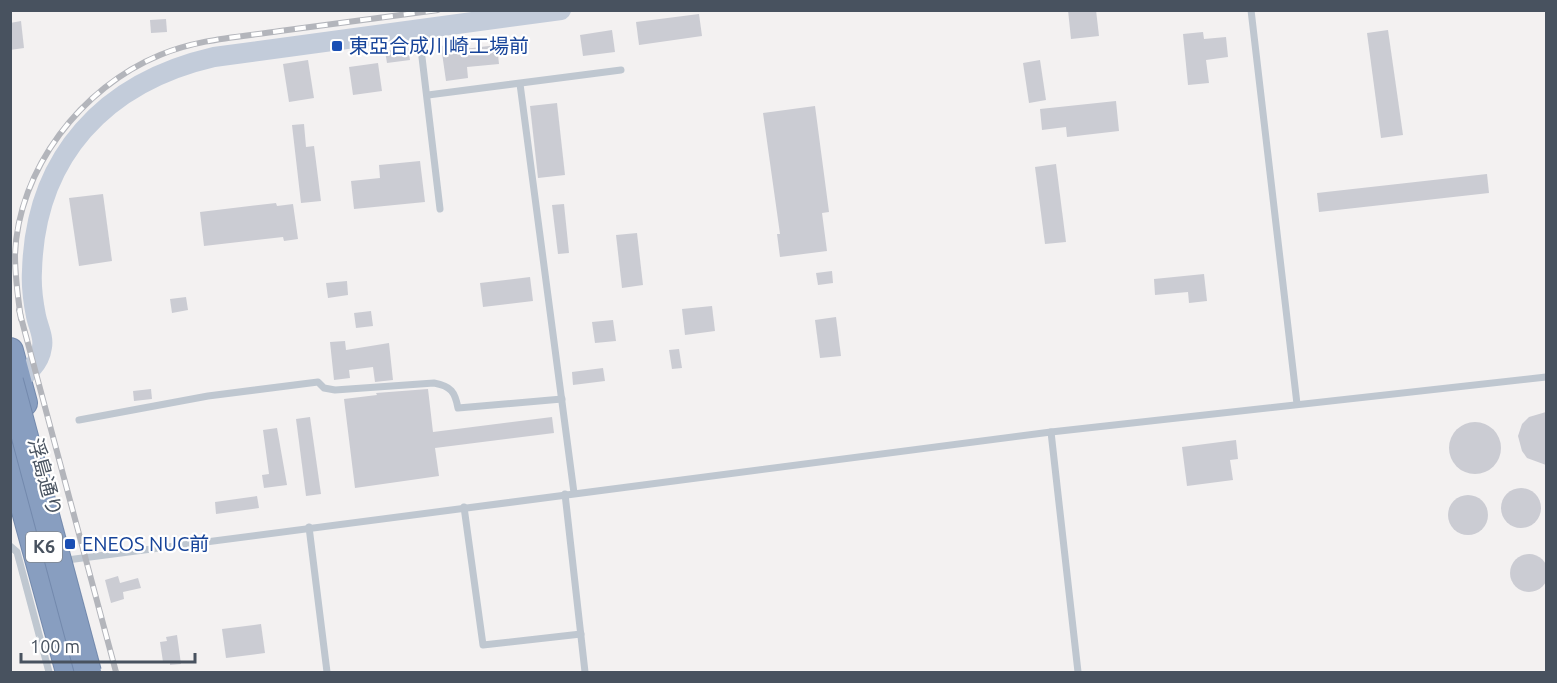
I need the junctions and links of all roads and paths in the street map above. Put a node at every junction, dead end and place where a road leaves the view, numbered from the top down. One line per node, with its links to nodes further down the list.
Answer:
1 (561, 10): 3 (street)
2 (1251, 10): 12 (lane)
3 (419, 29): 6 (lane); 10 (street)
4 (621, 70): 5 (lane)
5 (520, 84): 6 (lane); 11 (lane)
6 (428, 95): 7 (lane)
7 (440, 209)
8 (10, 351): 10 (highway, 浮島通り)
9 (1546, 377): 12 (lane)
10 (13, 381): 22 (highway, 浮島通り); 27 (highway, K6, bridge)
11 (562, 399): 13 (lane); 17 (lane)
12 (1297, 404): 15 (lane)
13 (79, 420)
14 (10, 422): 26 (highway, K6)
15 (1051, 432): 17 (lane); 31 (lane)
16 (12, 469): 25 (highway, 浮島通り)
17 (574, 493): 18 (lane)
18 (565, 494): 19 (lane); 23 (lane)
19 (464, 507): 20 (lane); 23 (lane)
20 (309, 527): 22 (lane); 29 (lane)
21 (10, 546): 24 (lane)
22 (67, 560): 28 (highway, 浮島通り)
23 (581, 634): 30 (lane)
24 (49, 672)
25 (69, 672)
26 (78, 672)
27 (88, 672)
28 (98, 672)
29 (327, 672)
30 (585, 672)
31 (1078, 672)

